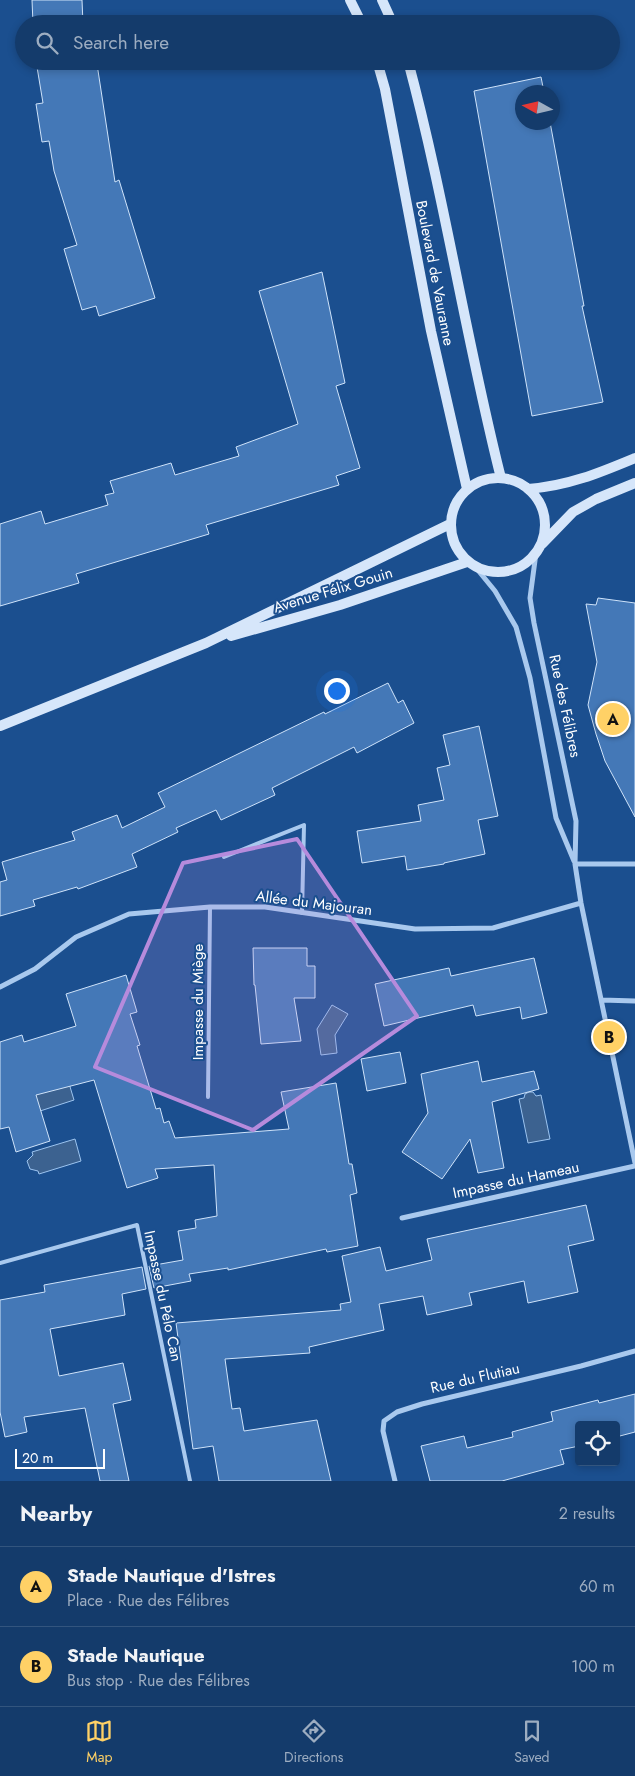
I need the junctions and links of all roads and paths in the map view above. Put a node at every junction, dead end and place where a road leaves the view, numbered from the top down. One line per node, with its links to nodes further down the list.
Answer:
1 (350, 0): 3 (main road)
2 (382, 0): 4 (main road)
3 (358, 15)
4 (389, 15)
5 (381, 70): 10 (main road, Boulevard de Vauranne)
6 (410, 70): 8 (main road, Boulevard de Vauranne)
7 (635, 458): 11 (main road)
8 (501, 478): 10 (main road); 11 (main road)
9 (635, 483): 13 (main road)
10 (467, 489): 12 (main road)
11 (528, 489): 13 (main road)
12 (450, 524): 14 (main road); 16 (main road, Avenue Félix Gouin)
13 (539, 549): 15 (main road); 19 (street, Rue des Félibres)
14 (467, 562): 15 (main road); 16 (main road, Avenue Félix Gouin)
15 (477, 569): 19 (street, Rue des Félibres)
16 (206, 643): 17 (main road, Avenue Félix Gouin)
17 (0, 726)
18 (224, 858): 23 (lane)
19 (575, 864): 20 (street); 21 (street, Rue des Félibres)
20 (635, 864)
21 (581, 903): 23 (street, Allée du Majouran); 25 (street, Rue des Félibres)
22 (210, 907): 23 (street, Allée du Majouran); 24 (street, Allée du Majouran); 27 (lane, Impasse du Miège)
23 (302, 914)
24 (0, 987)
25 (602, 1000): 26 (street); 28 (street, Rue des Félibres)
26 (635, 1001)
27 (208, 1097)
28 (635, 1165): 29 (street, Impasse du Hameau)
29 (402, 1218)
30 (0, 1263): 32 (lane, Impasse du Pélo Can)
31 (635, 1351): 33 (street, Rue du Flutiau)
32 (190, 1481)
33 (395, 1481)

